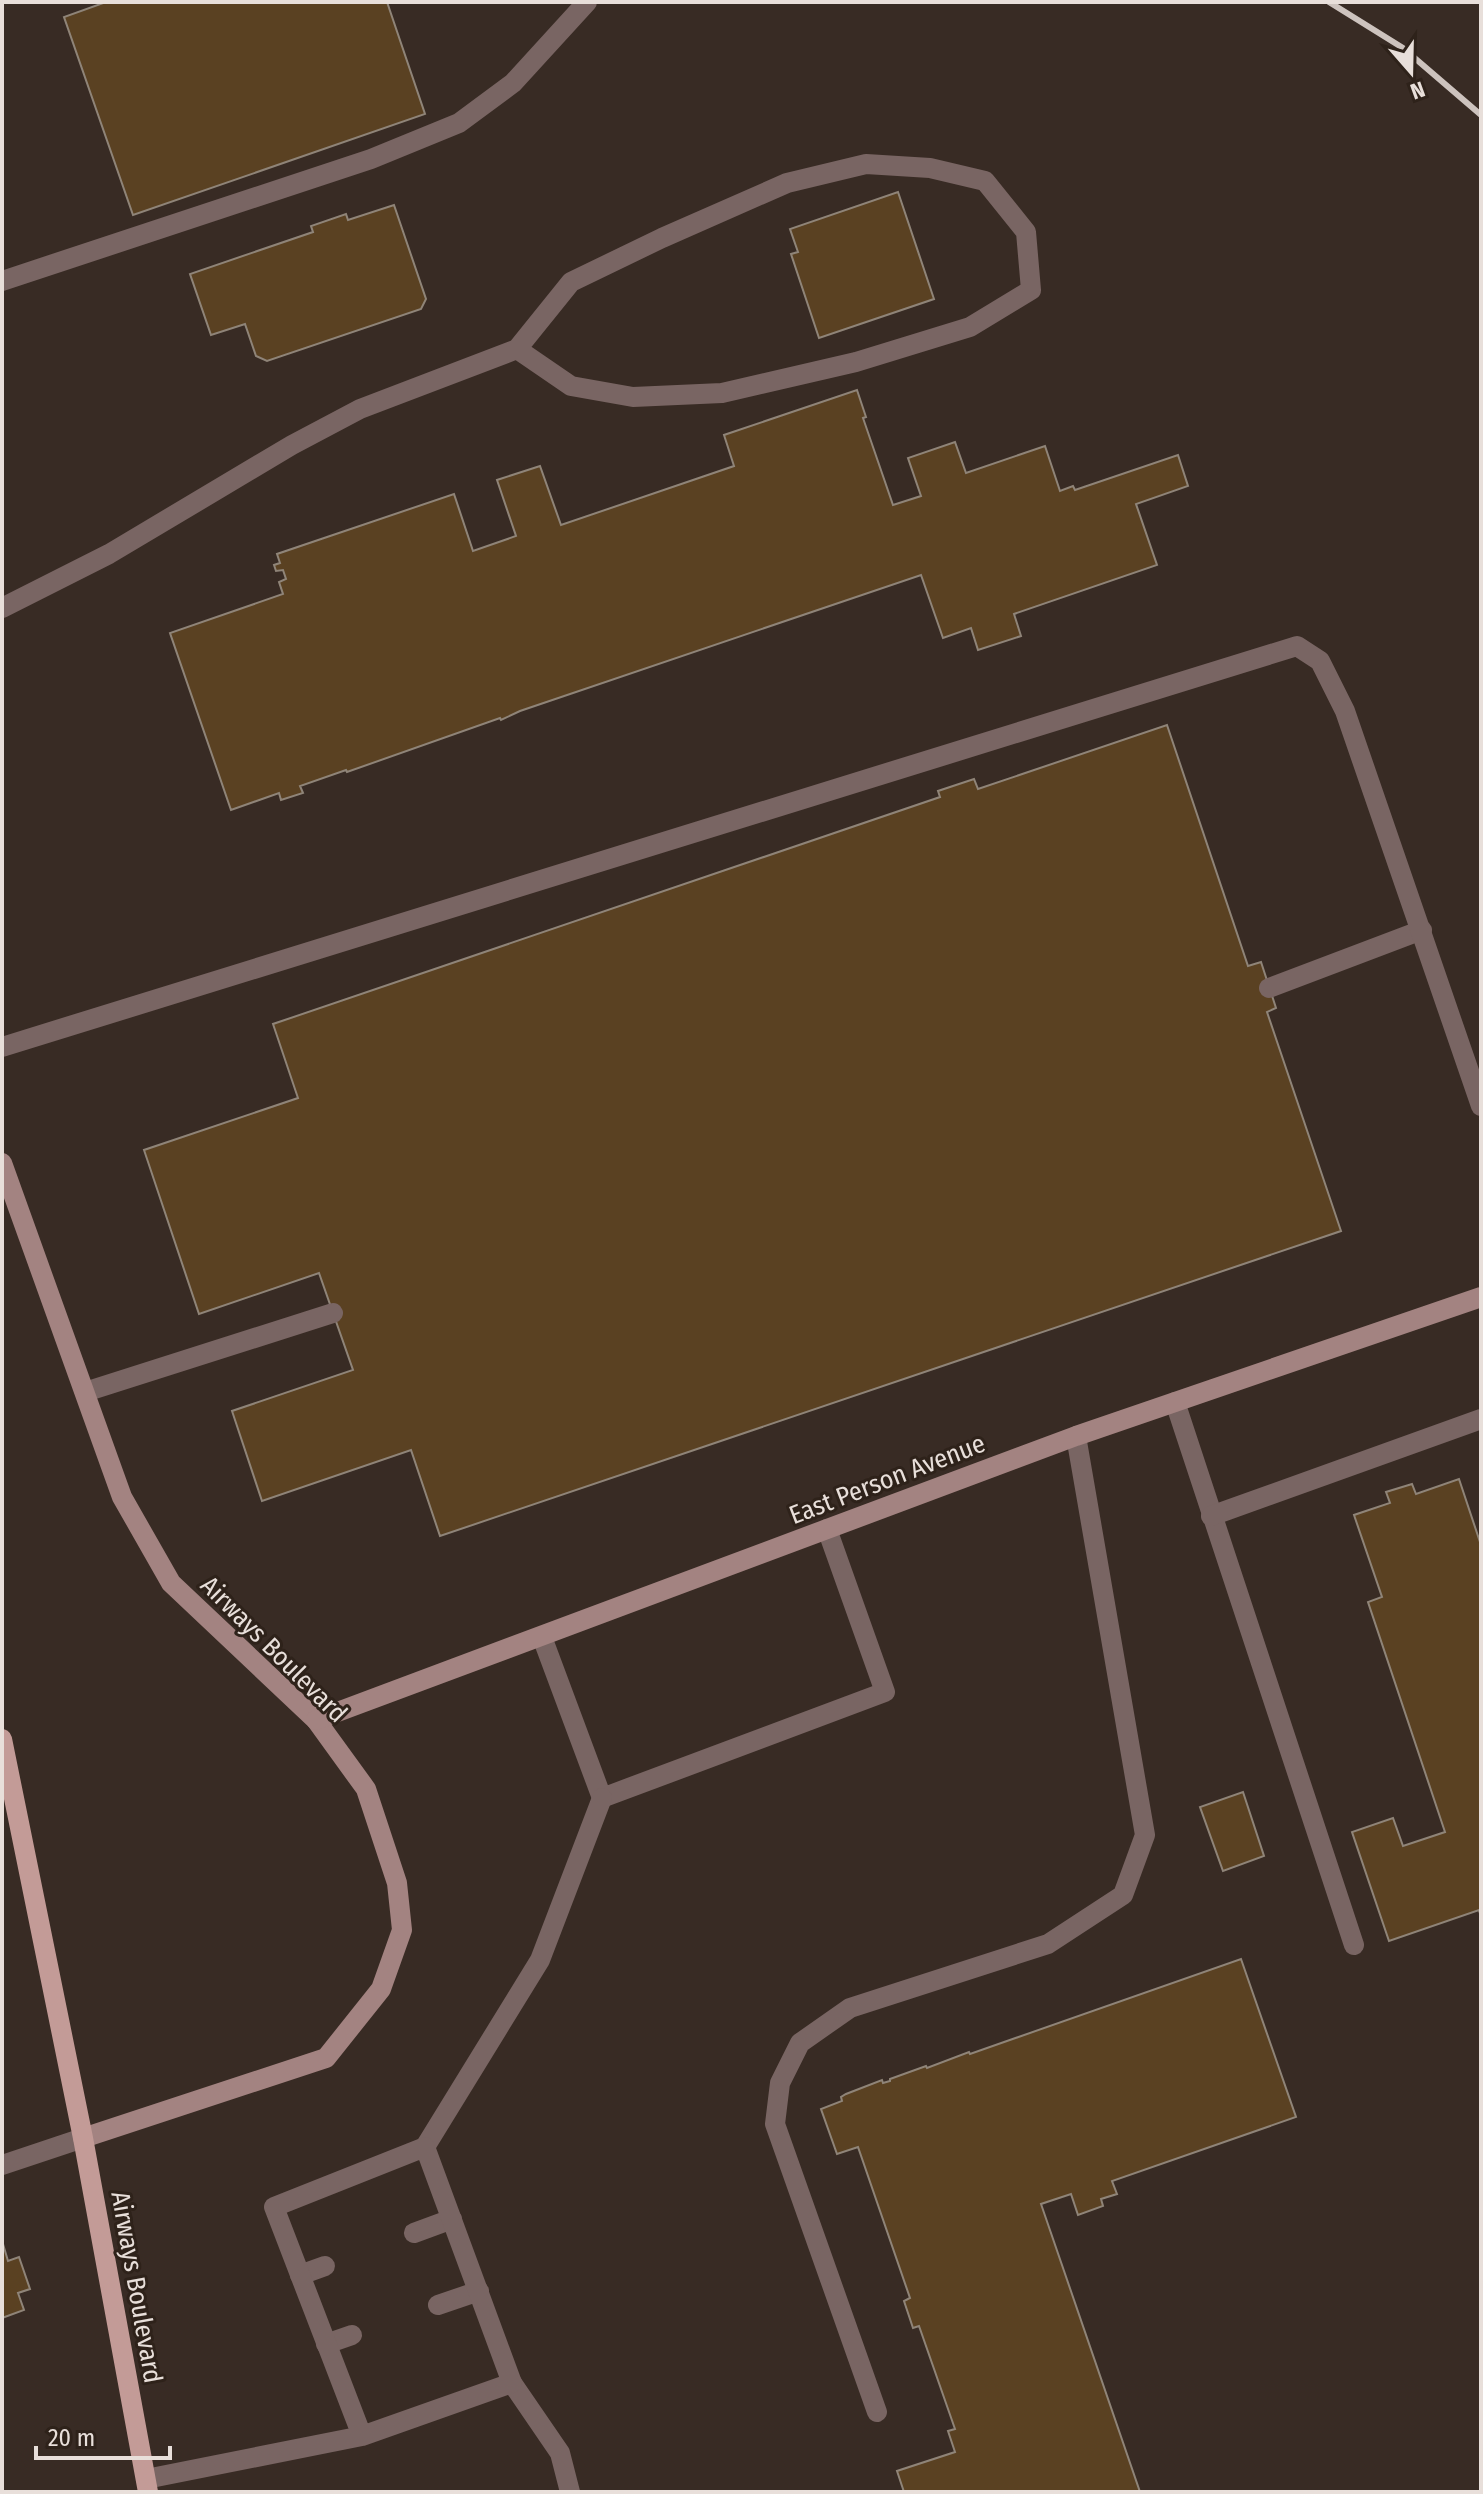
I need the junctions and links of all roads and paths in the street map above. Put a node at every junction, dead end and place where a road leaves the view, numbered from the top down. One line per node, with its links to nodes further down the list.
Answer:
1 (587, 2): 2 (street)
2 (2, 281)
3 (517, 349): 3 (street); 4 (street)
4 (2, 608)
5 (1422, 930): 6 (street); 7 (street); 8 (street)
6 (1269, 988)
7 (2, 1047)
8 (1481, 1106)
9 (2, 1163): 12 (main road, Airways Boulevard)
10 (1481, 1297): 13 (main road, East Person Avenue)
11 (333, 1313): 12 (street)
12 (85, 1392): 19 (main road, Airways Boulevard)
13 (1175, 1402): 15 (main road, East Person Avenue); 16 (street)
14 (1481, 1419): 16 (street)
15 (1076, 1436): 17 (main road, East Person Avenue); 35 (street)
16 (1211, 1516): 22 (street)
17 (827, 1529): 18 (main road, East Person Avenue); 21 (street)
18 (542, 1637): 19 (main road, East Person Avenue); 21 (street)
19 (316, 1720): 23 (main road, Airways Boulevard)
20 (2, 1739): 23 (main road, Airways Boulevard)
21 (602, 1798): 24 (street)
22 (1354, 1945)
23 (83, 2138): 25 (street); 37 (main road, Airways Boulevard)
24 (425, 2147): 26 (street); 29 (street)
25 (2, 2165)
26 (452, 2219): 27 (street); 30 (street)
27 (414, 2233)
28 (325, 2266): 29 (street)
29 (300, 2275): 33 (street)
30 (479, 2291): 31 (street); 34 (street)
31 (438, 2305)
32 (352, 2335): 33 (street)
33 (326, 2344): 36 (street)
34 (512, 2383): 36 (street); 38 (street)
35 (877, 2412)
36 (362, 2436): 37 (street)
37 (147, 2486)
38 (570, 2492)

